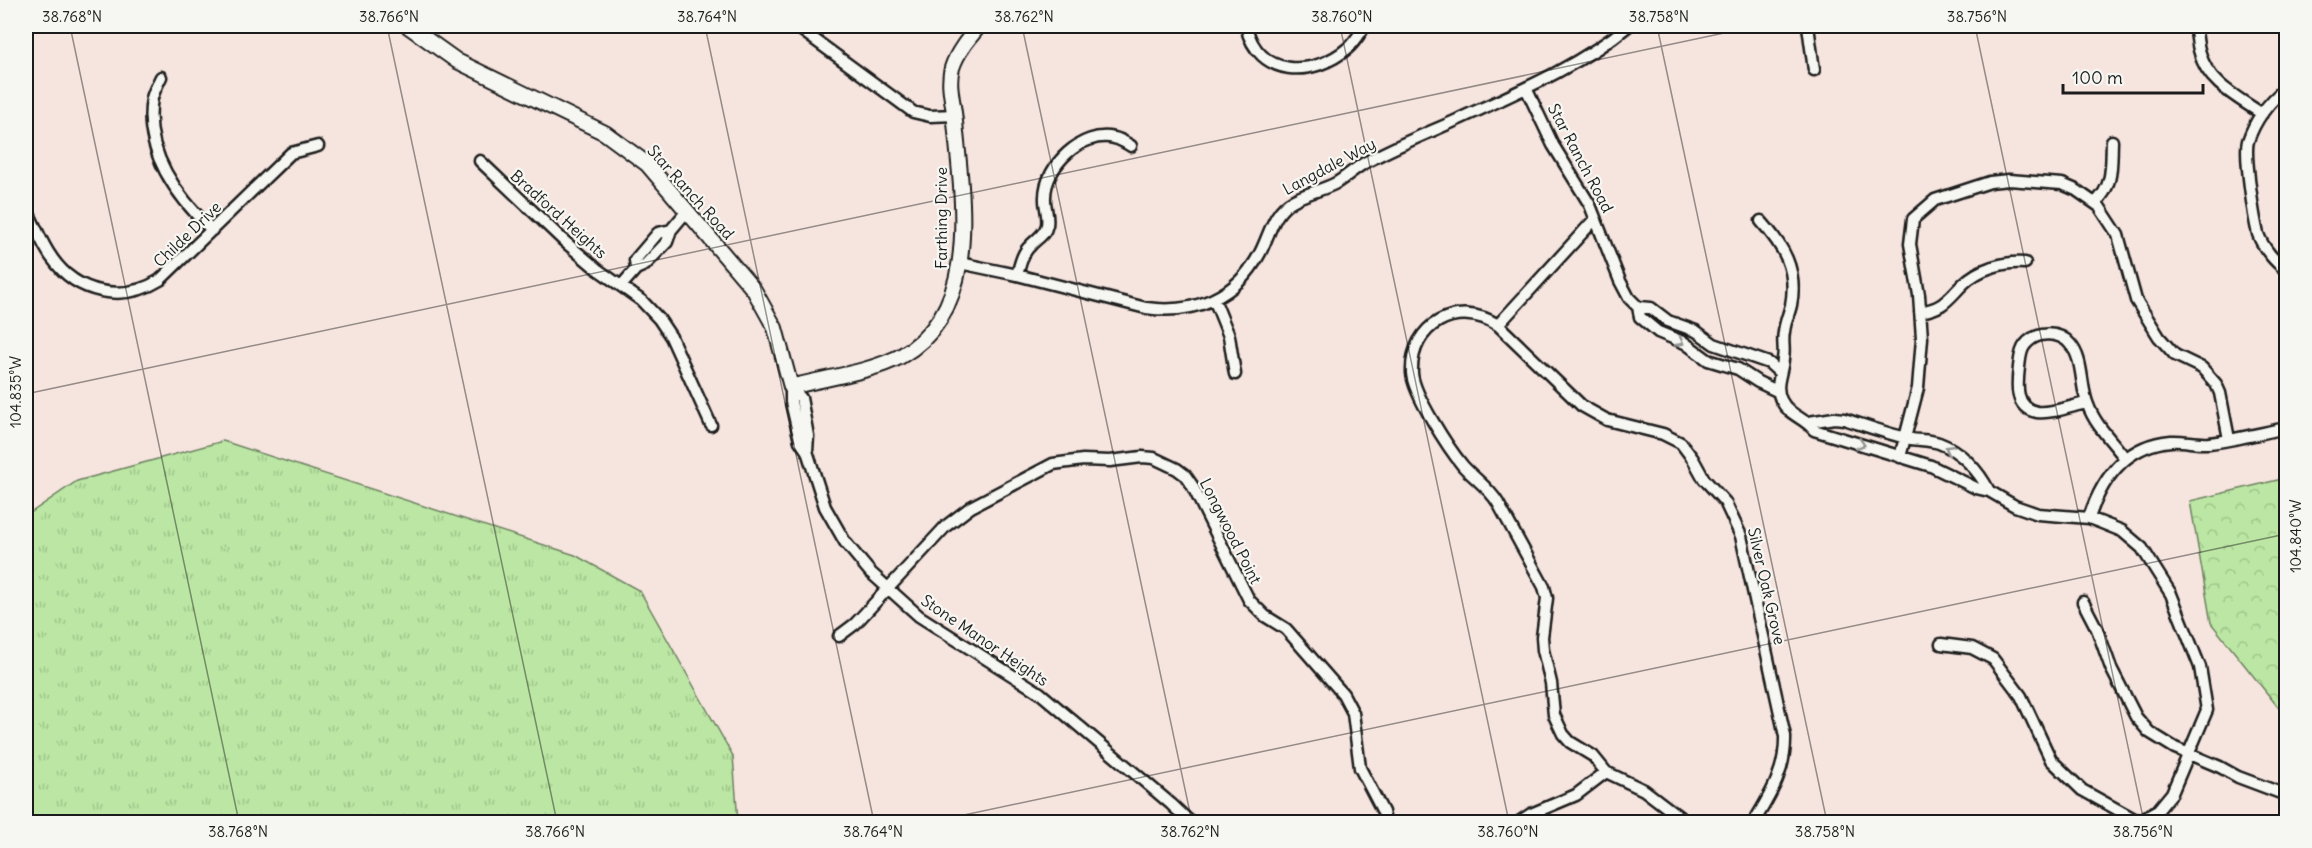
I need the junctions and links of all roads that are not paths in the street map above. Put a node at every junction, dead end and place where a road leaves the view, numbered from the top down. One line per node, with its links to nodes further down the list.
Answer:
1 (796, 26): 14 (street)
2 (979, 26): 14 (street, Farthing Drive)
3 (1246, 26): 4 (street)
4 (1365, 26)
5 (1628, 26): 11 (street, Langdale Way)
6 (1808, 26): 9 (street)
7 (2195, 26): 13 (street)
8 (417, 28): 21 (street, Star Ranch Road)
9 (1815, 70)
10 (161, 76): 25 (street)
11 (1526, 88): 22 (street, Star Ranch Road); 31 (street, Langdale Way)
12 (2286, 88): 13 (street)
13 (2262, 114): 28 (street)
14 (955, 115): 26 (street, Farthing Drive)
15 (2112, 141): 19 (street)
16 (318, 146): 25 (street, Childe Drive)
17 (1131, 146): 29 (street)
18 (480, 161): 30 (street, Bradford Heights)
19 (2095, 203): 33 (street); 46 (street)
20 (26, 208): 23 (street, Childe Drive)
21 (687, 211): 30 (street); 39 (street, Star Ranch Road)
22 (1595, 219): 32 (street, Star Ranch Road); 34 (street)
23 (29, 221): 25 (street, Childe Drive)
24 (1761, 221): 37 (street)
25 (212, 230)
26 (960, 263): 29 (street, Langdale Way); 39 (street, Farthing Drive)
27 (2025, 263): 33 (street)
28 (2286, 270)
29 (1017, 275): 31 (street, Langdale Way)
30 (621, 286): 43 (street, Bradford Heights)
31 (1214, 299): 38 (street)
32 (1638, 307): 35 (street); 36 (street, Star Ranch Road, one-way to 36)
33 (1920, 312): 45 (street)
34 (1498, 325): 56 (street, Silver Oak Grove); 62 (street, Silver Oak Grove)
35 (1744, 353): 36 (street); 37 (street)
36 (1738, 369): 40 (street, Star Ranch Road)
37 (1779, 372): 40 (street)
38 (1235, 374)
39 (791, 387): 51 (street, Stone Manor Heights)
40 (1777, 391): 42 (street, Star Ranch Road)
41 (2086, 403): 41 (street); 48 (street)
42 (1809, 422): 45 (street, Star Ranch Road); 47 (street, Star Ranch Road, one-way to 47)
43 (711, 425)
44 (2286, 428): 46 (street)
45 (1905, 439): 47 (street); 49 (street, Star Ranch Road, one-way to 45)
46 (2229, 439): 48 (street)
47 (1900, 457): 49 (street, Star Ranch Road)
48 (2125, 458): 50 (street)
49 (1989, 491): 50 (street, Star Ranch Road)
50 (2090, 518): 55 (street, Star Ranch Road)
51 (887, 590): 53 (street, Longwood Point); 58 (street, Stone Manor Heights); 59 (street, Longwood Point)
52 (2083, 602): 55 (street)
53 (839, 636)
54 (1941, 644): 63 (street)
55 (2189, 754): 57 (street); 63 (street, Star Ranch Road)
56 (1606, 772): 60 (street); 61 (street, Silver Oak Grove)
57 (2286, 795)
58 (1190, 822)
59 (1385, 822)
60 (1519, 822)
61 (1686, 822)
62 (1754, 822)
63 (2138, 822)

